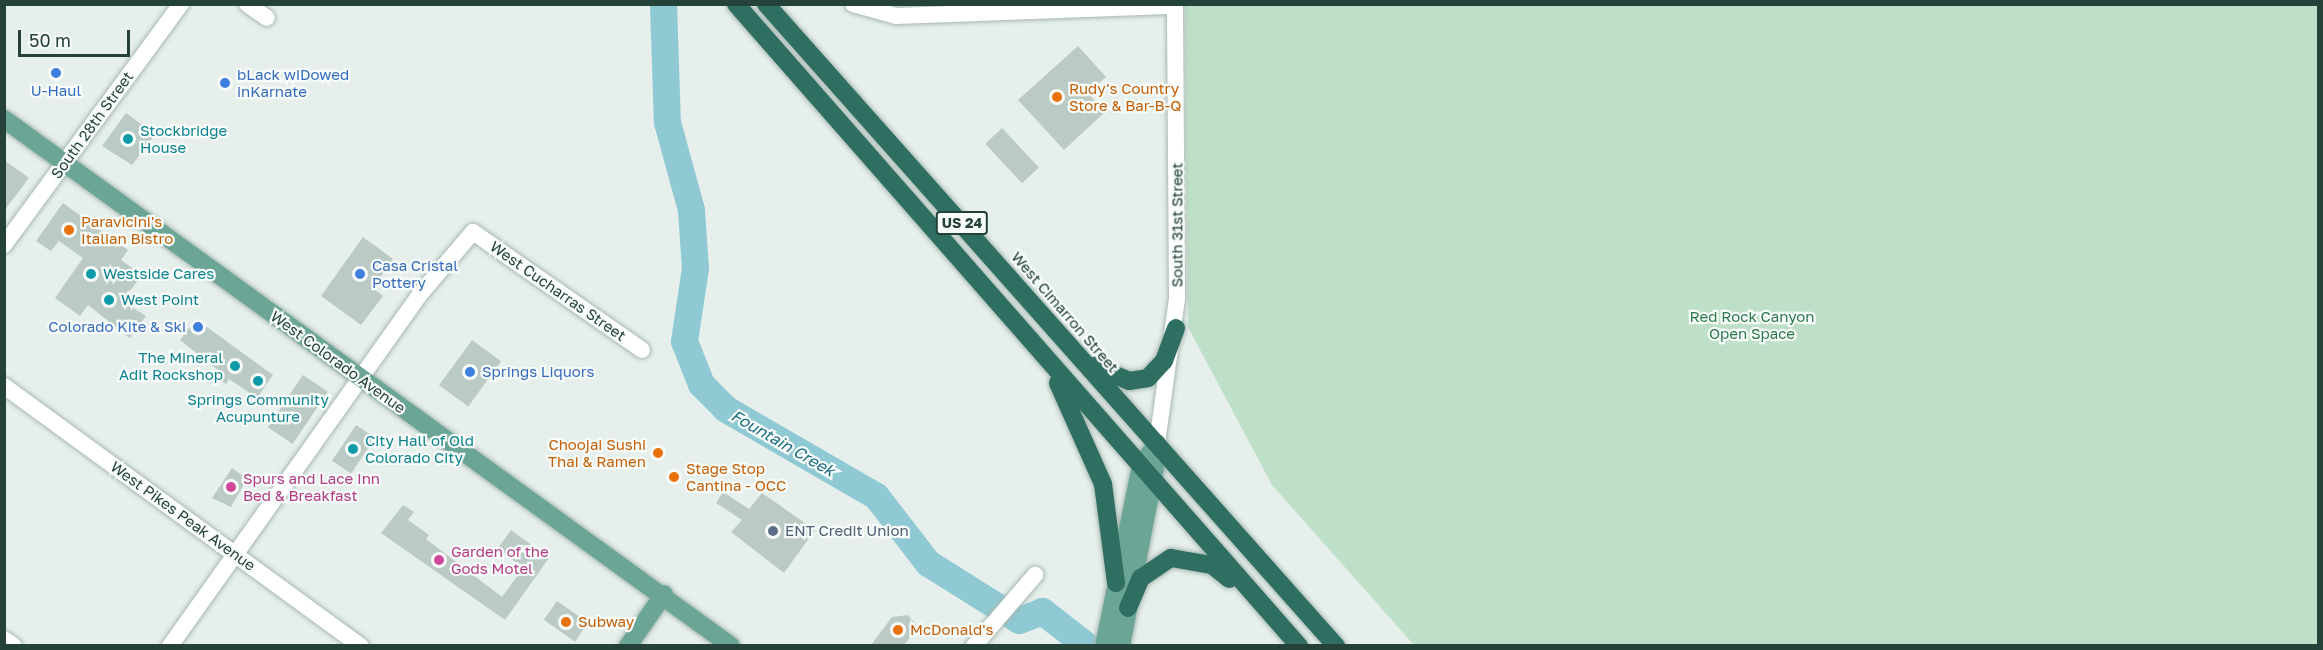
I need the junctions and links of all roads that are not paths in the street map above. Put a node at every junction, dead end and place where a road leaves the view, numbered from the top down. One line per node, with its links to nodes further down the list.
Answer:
1 (181, 4): 9 (street, South 28th Street)
2 (248, 4): 7 (street)
3 (736, 4): 12 (highway, US 24)
4 (766, 4): 14 (highway, West Cimarron Street / US 24)
5 (853, 4): 6 (street)
6 (1175, 5): 11 (street, South 31st Street)
7 (267, 18)
8 (4, 119): 9 (main road, West Colorado Avenue)
9 (64, 162): 10 (street, South 28th Street); 15 (main road, West Colorado Avenue)
10 (4, 245)
11 (1176, 328): 14 (highway); 17 (street, South 31st Street)
12 (1037, 348): 18 (highway, US 24); 22 (highway)
13 (642, 350): 15 (street, West Cucharras Street)
14 (1078, 354): 17 (highway, West Cimarron Street / US 24)
15 (361, 379): 20 (street); 23 (main road, West Colorado Avenue)
16 (4, 387): 20 (street, West Pikes Peak Avenue)
17 (1156, 443): 18 (main road, South 31st Street); 19 (main road, South 31st Street); 34 (highway, West Cimarron Street / US 24)
18 (1142, 466): 19 (highway, US 24); 22 (main road, South 31st Street)
19 (1154, 480): 24 (main road, South 31st Street); 33 (highway, US 24)
20 (235, 555): 28 (street); 29 (street, West Pikes Peak Avenue)
21 (1035, 575): 32 (street)
22 (1116, 583): 26 (main road, South 31st Street)
23 (664, 594): 30 (main road); 31 (main road, West Colorado Avenue)
24 (1128, 608): 26 (main road, South 31st Street); 33 (highway)
25 (4, 639): 27 (street)
26 (1114, 639)
27 (14, 645)
28 (170, 645)
29 (361, 645)
30 (628, 645)
31 (731, 645)
32 (974, 645)
33 (1298, 645)
34 (1336, 645)

